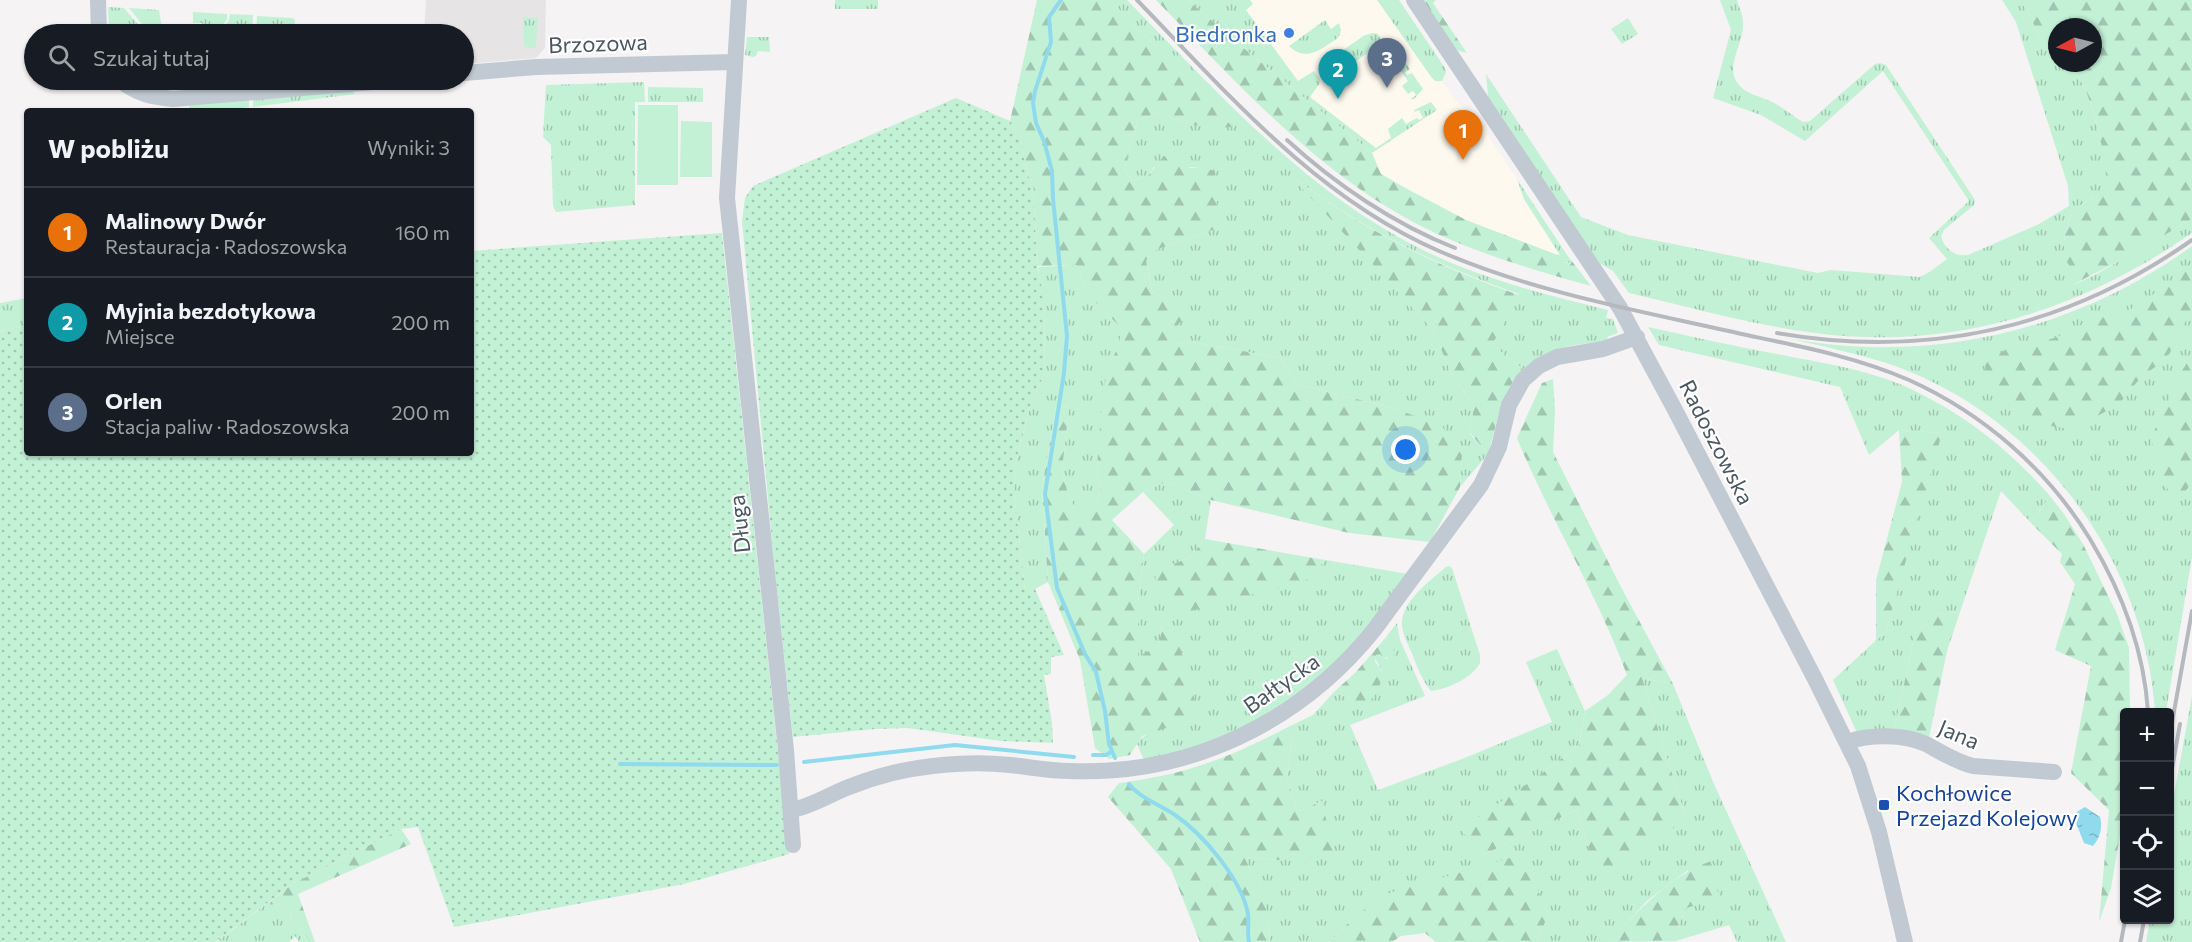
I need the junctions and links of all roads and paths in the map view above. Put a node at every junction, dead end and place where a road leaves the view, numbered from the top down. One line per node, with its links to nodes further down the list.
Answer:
1 (98, 0): 4 (street)
2 (739, 0): 5 (street)
3 (1414, 0): 9 (street, Radoszowska)
4 (99, 24)
5 (734, 62): 6 (street, Brzozowa); 12 (street, Długa)
6 (474, 72)
7 (133, 90): 8 (street)
8 (279, 90)
9 (1637, 337): 10 (street, Radoszowska); 12 (street, Bałtycka)
10 (1847, 742): 11 (street, Jana); 14 (street, Radoszowska)
11 (2054, 772)
12 (791, 810): 13 (street, Długa)
13 (793, 845)
14 (1905, 942)

